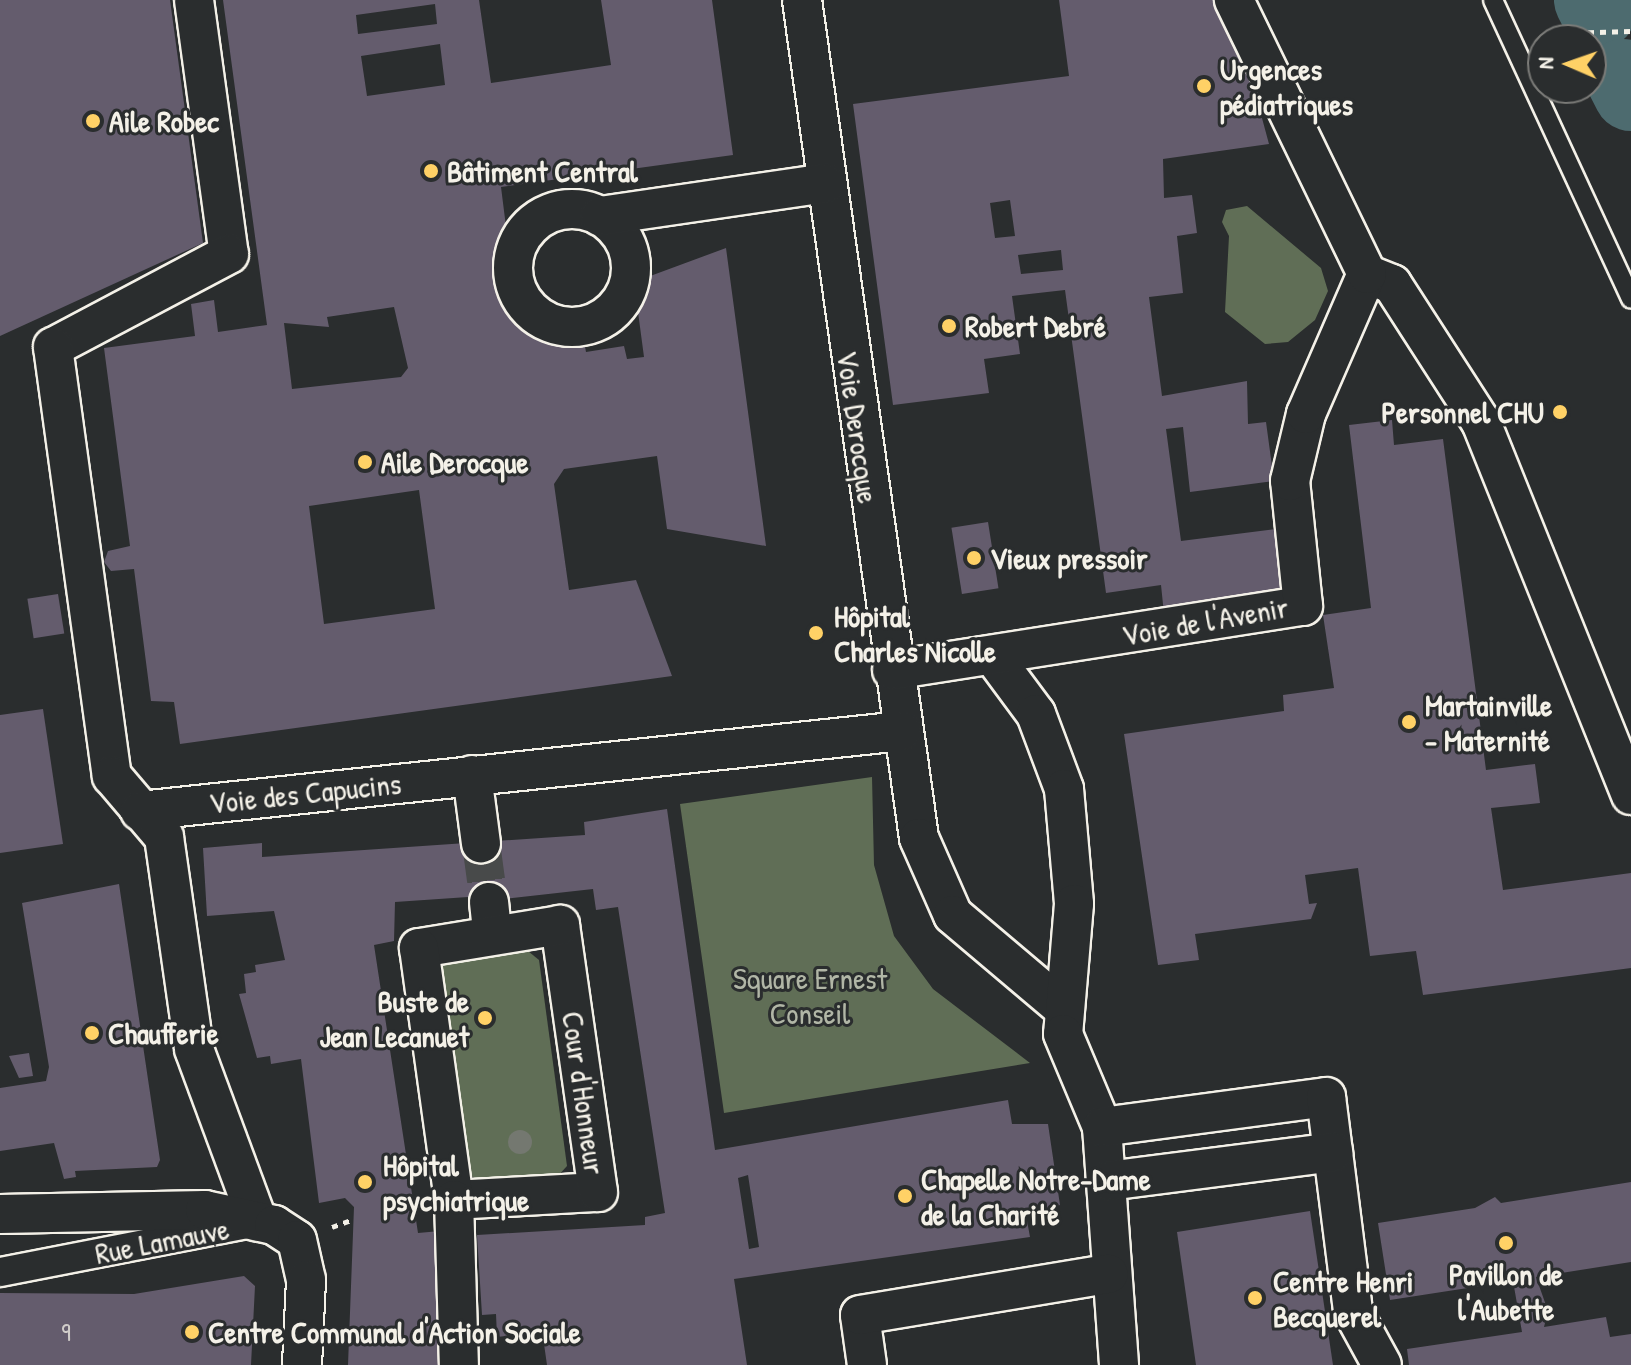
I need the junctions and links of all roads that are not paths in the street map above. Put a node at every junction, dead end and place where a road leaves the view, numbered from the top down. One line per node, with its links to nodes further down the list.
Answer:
1 (194, 0): 14 (street)
2 (802, 0): 5 (street, Voie Derocque)
3 (1234, 0): 7 (street)
4 (1493, 0): 8 (lane)
5 (825, 183): 6 (street); 10 (street, Voie Derocque)
6 (600, 216)
7 (1367, 274): 9 (street, Voie de l'Avenir); 13 (street)
8 (1631, 299)
9 (993, 656): 10 (street, Voie de l'Avenir); 16 (street)
10 (892, 670): 11 (street, Voie Derocque)
11 (902, 731): 12 (street, Voie des Capucins); 16 (street, Voie Derocque)
12 (472, 775): 14 (street, Voie des Capucins); 15 (street)
13 (1631, 795)
14 (140, 811): 22 (street)
15 (481, 843)
16 (1063, 1008): 17 (street)
17 (1102, 1127): 18 (street); 19 (street)
18 (1333, 1152): 19 (street); 29 (street)
19 (1108, 1181): 24 (street)
20 (454, 1200): 20 (street, Cour d'Honneur); 26 (street)
21 (0, 1214): 22 (street, Rue Lamauve)
22 (258, 1222): 23 (street, Rue Lamauve); 25 (street)
23 (0, 1272)
24 (1109, 1274): 27 (street); 28 (street)
25 (302, 1365)
26 (459, 1365)
27 (867, 1365)
28 (1119, 1365)
29 (1382, 1365)

